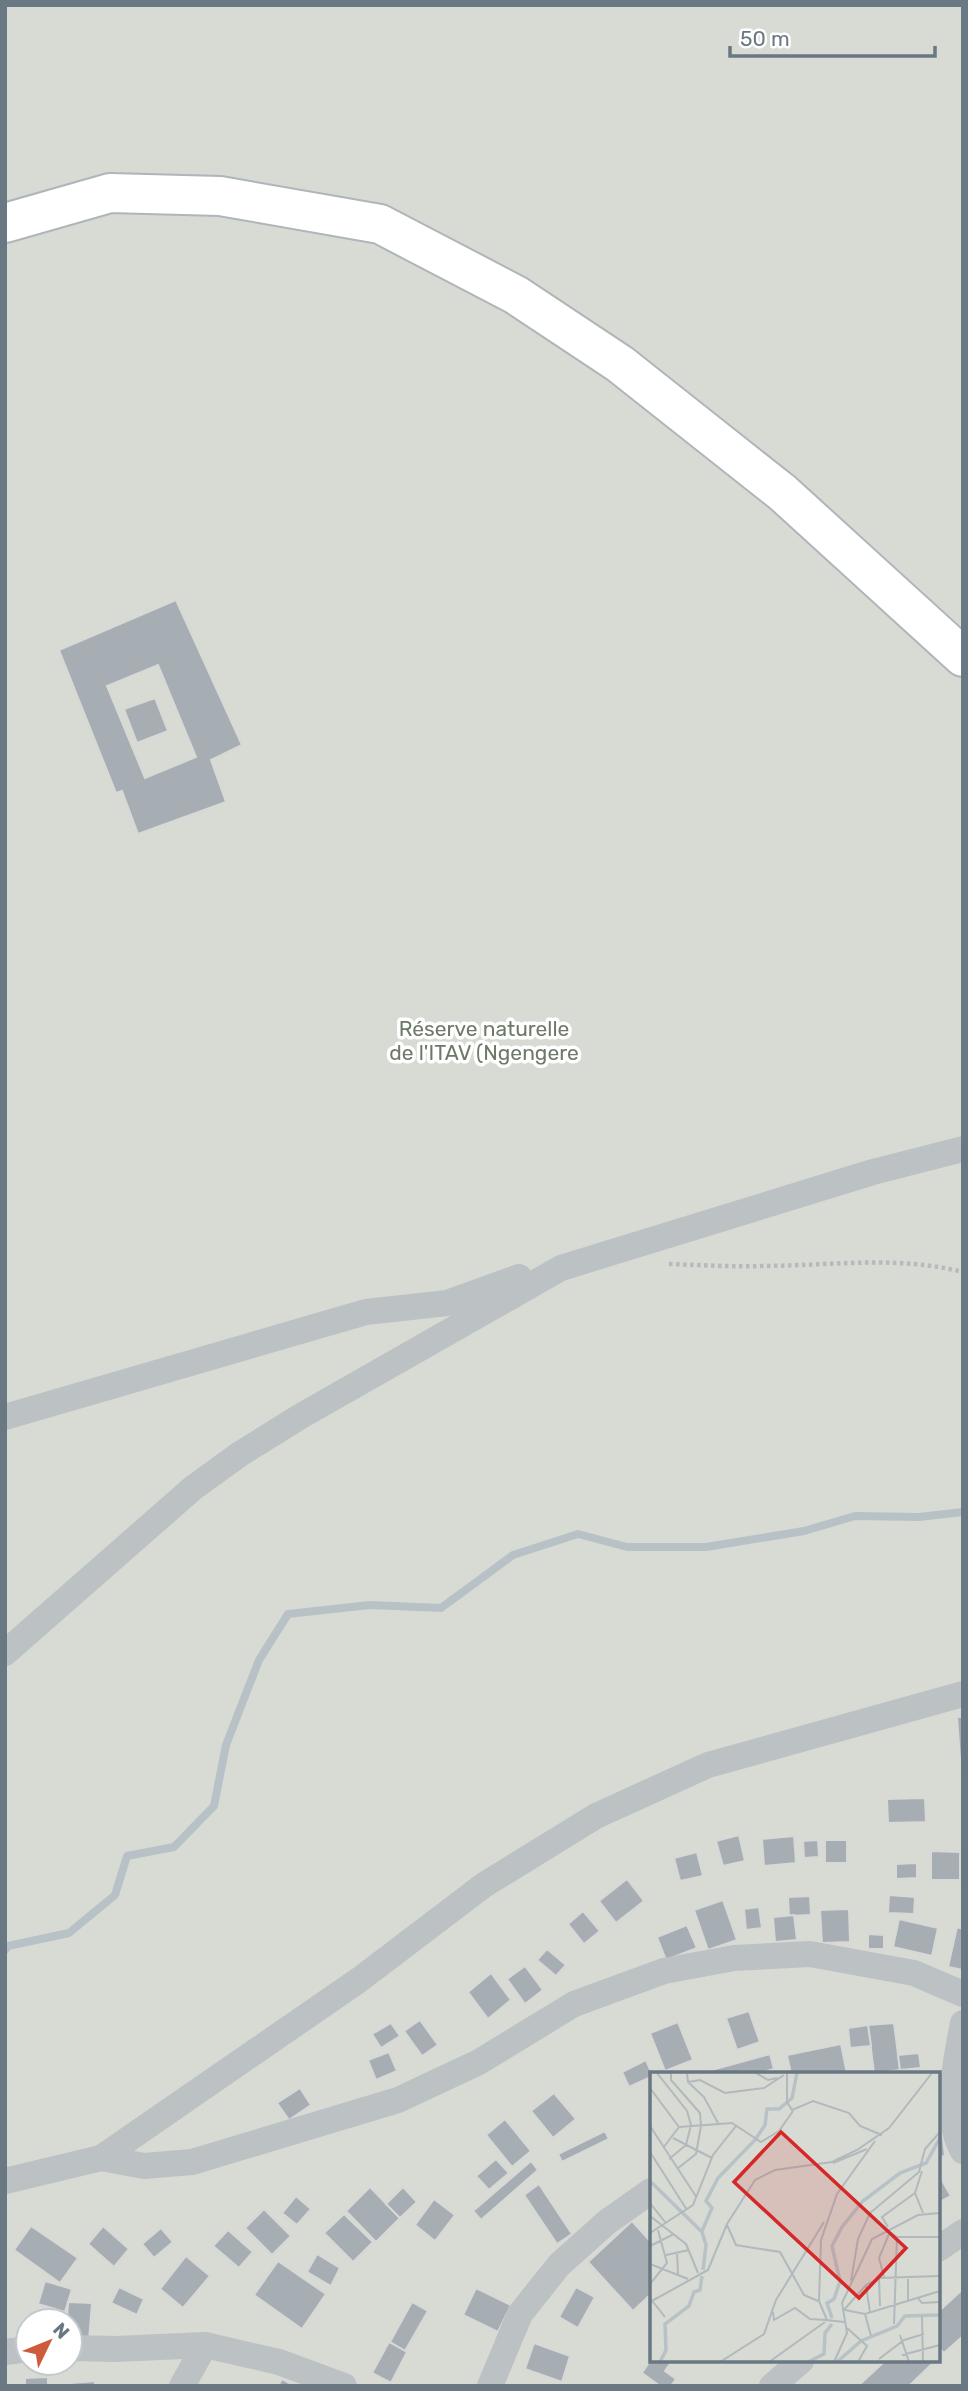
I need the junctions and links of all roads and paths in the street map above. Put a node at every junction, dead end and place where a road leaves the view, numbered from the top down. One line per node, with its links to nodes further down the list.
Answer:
1 (5, 223): 2 (street)
2 (963, 657)
3 (963, 1149): 4 (street)
4 (614, 1252): 5 (street); 6 (path)
5 (561, 1268): 7 (street); 8 (street)
6 (963, 1272)
7 (5, 1417)
8 (5, 1653)
9 (963, 1694): 14 (street)
10 (963, 1994): 14 (street)
11 (963, 2023): 12 (street)
12 (945, 2080): 13 (street)
13 (963, 2151)
14 (101, 2158): 15 (street)
15 (5, 2180)
16 (650, 2192): 24 (street)
17 (963, 2232): 18 (street)
18 (940, 2248)
19 (205, 2345): 20 (street); 22 (street); 23 (street)
20 (84, 2348)
21 (799, 2363): 25 (street)
22 (182, 2386)
23 (344, 2386)
24 (490, 2386)
25 (772, 2386)

